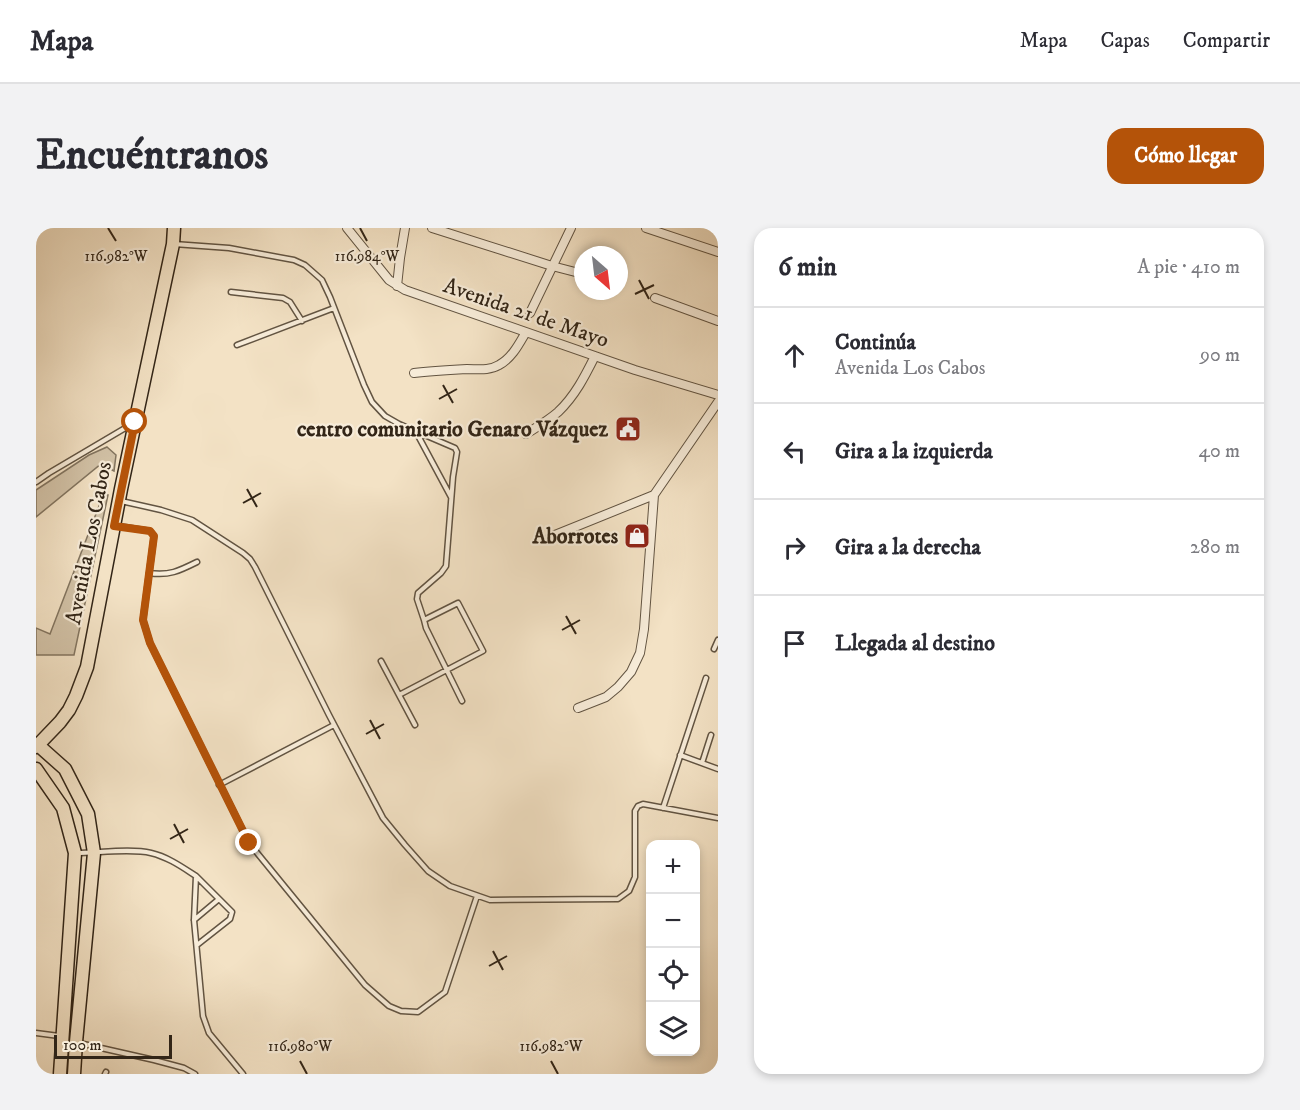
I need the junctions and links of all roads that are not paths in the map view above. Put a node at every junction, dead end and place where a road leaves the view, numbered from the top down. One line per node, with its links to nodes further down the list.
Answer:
1 (174, 228): 7 (main road, Avenida Los Cabos)
2 (347, 228): 11 (street, Avenida 21 de Mayo)
3 (405, 228): 11 (street)
4 (432, 228): 9 (street)
5 (572, 228): 9 (street)
6 (646, 228): 8 (street)
7 (173, 244): 14 (lane); 24 (main road, Avenida Los Cabos)
8 (718, 252)
9 (552, 266): 10 (street); 15 (street)
10 (574, 272)
11 (397, 286): 18 (street, Avenida 21 de Mayo)
12 (231, 292): 16 (lane)
13 (656, 298): 17 (street)
14 (334, 308): 16 (lane); 25 (lane)
15 (530, 313)
16 (302, 321): 19 (lane)
17 (718, 321)
18 (526, 332): 20 (street, Avenida 21 de Mayo); 21 (street)
19 (237, 345)
20 (595, 356): 22 (street, Avenida 21 de Mayo); 26 (street)
21 (414, 373)
22 (718, 395)
23 (718, 402): 28 (street)
24 (135, 422): 27 (lane); 30 (main road, Avenida Los Cabos)
25 (415, 430): 29 (lane); 29 (lane)
26 (526, 434)
27 (36, 482)
28 (654, 495): 32 (street); 43 (street)
29 (451, 498): 35 (lane)
30 (119, 501): 31 (main road, Avenida Los Cabos); 44 (lane)
31 (114, 526): 34 (lane); 47 (main road, Avenida Los Cabos)
32 (550, 537)
33 (196, 562): 34 (lane)
34 (149, 573): 52 (lane)
35 (424, 620): 39 (lane); 39 (lane)
36 (718, 640): 37 (lane)
37 (714, 649)
38 (381, 661): 41 (lane)
39 (447, 669): 41 (lane); 42 (lane)
40 (706, 678): 48 (lane)
41 (399, 695): 45 (lane)
42 (462, 701)
43 (578, 708)
44 (334, 725): 52 (lane); 58 (lane)
45 (415, 725)
46 (711, 735): 49 (lane)
47 (37, 746): 56 (main road)
48 (680, 755): 49 (lane); 53 (lane)
49 (702, 764): 51 (lane)
50 (36, 769): 55 (main road)
51 (718, 769)
52 (219, 785): 58 (lane)
53 (663, 808): 54 (lane); 58 (lane)
54 (718, 818)
55 (75, 853): 56 (lane); 63 (main road)
56 (94, 853): 57 (lane); 64 (main road)
57 (196, 876): 59 (lane); 60 (lane)
58 (477, 896)
59 (219, 899): 60 (lane); 61 (lane)
60 (194, 920): 61 (lane)
61 (197, 945): 68 (lane)
62 (36, 1033): 63 (lane)
63 (62, 1037): 65 (main road)
64 (76, 1042): 66 (main road); 67 (lane)
65 (60, 1074)
66 (74, 1074)
67 (195, 1074)
68 (243, 1074)

